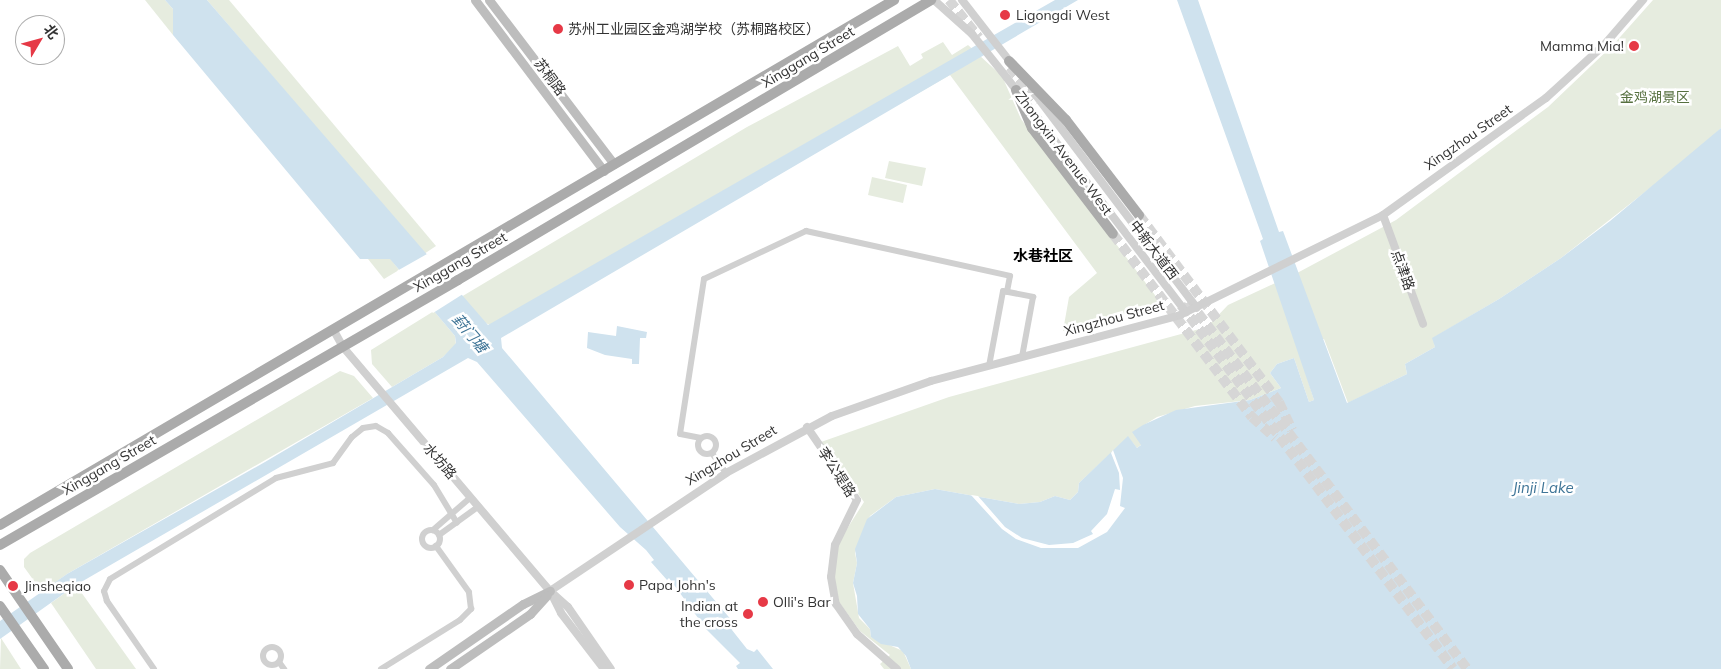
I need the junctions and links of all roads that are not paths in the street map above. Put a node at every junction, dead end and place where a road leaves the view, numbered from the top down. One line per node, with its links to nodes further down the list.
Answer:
1 (475, 0): 8 (main road, 苏桐路)
2 (489, 0): 7 (main road, 苏桐路)
3 (894, 0): 13 (main road, Xinggang Street)
4 (933, 0): 10 (street, Zhongxin Avenue West); 23 (main road, Xinggang Street)
5 (962, 0): 9 (street, 中新大道西)
6 (1644, 0): 16 (street, Xingzhou Street)
7 (498, 12): 8 (main road); 11 (main road, 苏桐路)
8 (489, 19): 12 (main road, 苏桐路)
9 (1009, 61): 15 (main road); 19 (street, 中新大道西)
10 (1016, 90): 17 (main road); 20 (street, Zhongxin Avenue West)
11 (602, 148): 12 (main road); 13 (main road, 苏桐路)
12 (592, 156): 14 (main road, 苏桐路)
13 (614, 164): 14 (main road, Xinggang Street)
14 (604, 171): 22 (main road, Xinggang Street)
15 (1139, 215)
16 (1383, 215): 19 (street, Xingzhou Street); 21 (street, 点津路)
17 (1113, 234)
18 (1007, 292): 24 (street); 25 (street); 27 (street)
19 (1197, 308): 20 (street, Xingzhou Street)
20 (1186, 312): 24 (street, Xingzhou Street)
21 (1422, 324)
22 (333, 330): 23 (street, 水坊路); 34 (main road, Xinggang Street)
23 (343, 347): 30 (street, 水坊路); 37 (main road, Xinggang Street)
24 (1022, 357): 25 (street, Xingzhou Street)
25 (989, 366): 26 (street, Xingzhou Street)
26 (807, 427): 29 (street, Xingzhou Street); 52 (street, 李公堤路)
27 (700, 438): 28 (street); 28 (street)
28 (712, 453): 29 (street)
29 (726, 472): 40 (street, Xingzhou Street)
30 (471, 497): 31 (street, 水坊路); 32 (street)
31 (479, 506): 33 (street); 40 (street, 水坊路)
32 (451, 516): 33 (street); 35 (street); 45 (street)
33 (457, 523): 36 (street)
34 (0, 525)
35 (433, 530): 36 (street); 38 (street)
36 (439, 535): 38 (street)
37 (0, 545)
38 (436, 546): 47 (street)
39 (0, 570): 44 (main road)
40 (550, 591): 48 (main road, Xingzhou Street); 49 (main road, Xingzhou Street); 50 (street, 水坊路); 51 (street, 水坊路)
41 (0, 606): 43 (main road)
42 (279, 662): 46 (street)
43 (44, 669)
44 (68, 669)
45 (154, 669)
46 (284, 669)
47 (381, 669)
48 (429, 669)
49 (450, 669)
50 (604, 669)
51 (611, 669)
52 (896, 669)

